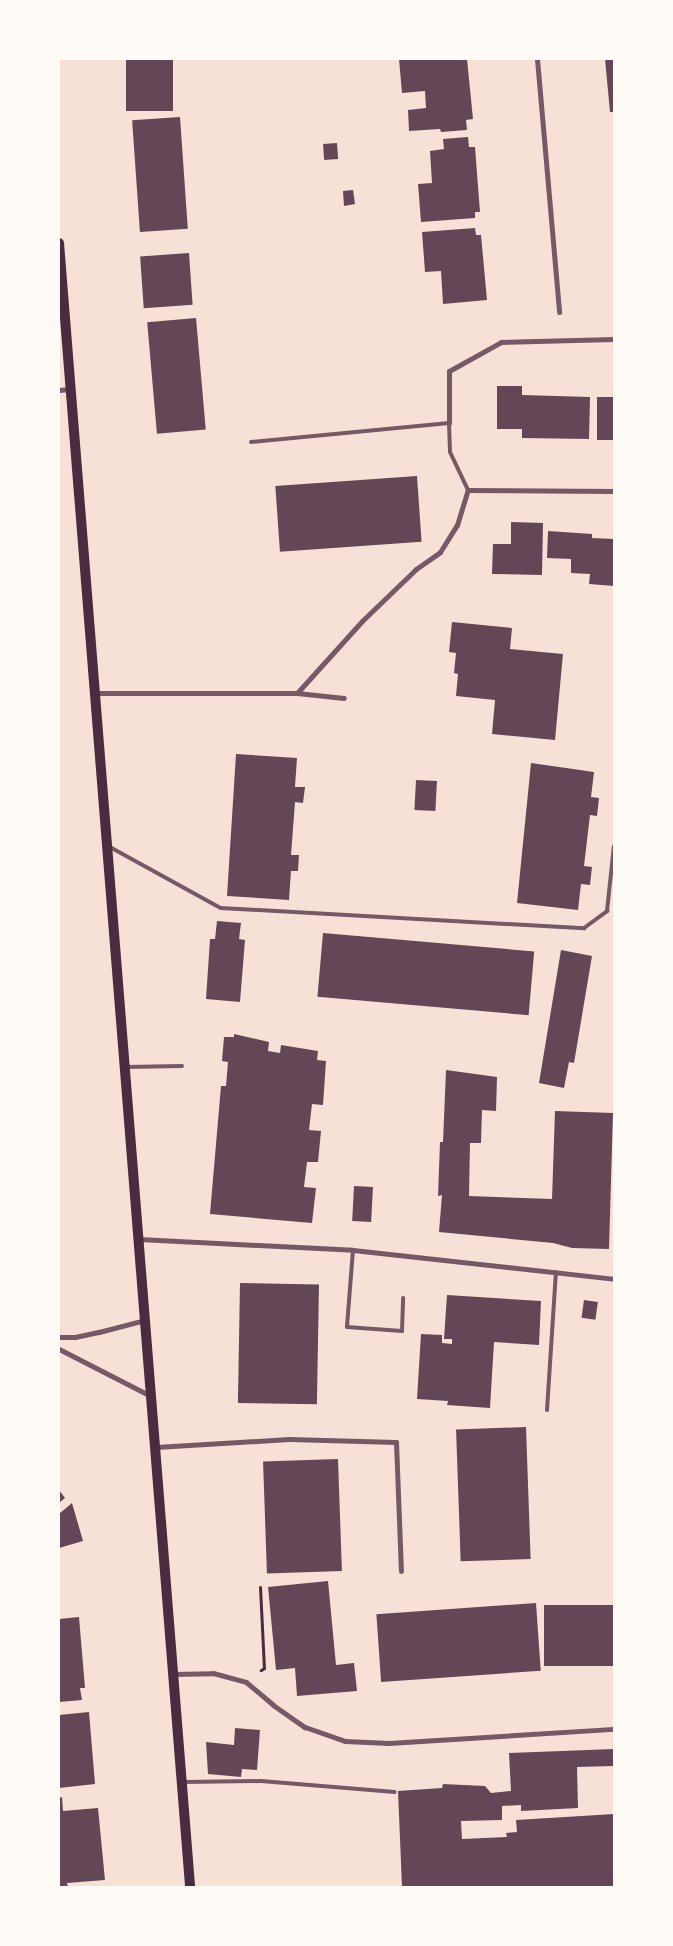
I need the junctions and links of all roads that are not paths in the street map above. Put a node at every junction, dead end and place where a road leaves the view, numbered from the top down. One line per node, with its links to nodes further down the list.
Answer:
1 (538, 59): 3 (street)
2 (59, 243): 5 (main road)
3 (559, 312)
4 (614, 339): 7 (street)
5 (70, 389): 6 (street); 11 (main road)
6 (59, 390)
7 (449, 423): 8 (lane); 9 (lane)
8 (251, 442)
9 (468, 490): 10 (street); 12 (street)
10 (614, 491)
11 (95, 693): 12 (street); 14 (main road)
12 (298, 693): 13 (street)
13 (344, 698)
14 (106, 845): 15 (lane); 17 (main road)
15 (614, 846)
16 (182, 1066): 17 (lane)
17 (124, 1067): 18 (main road)
18 (138, 1239): 19 (street); 23 (main road)
19 (352, 1250): 20 (street); 22 (lane)
20 (556, 1272): 21 (street); 27 (lane)
21 (614, 1279)
22 (403, 1298)
23 (145, 1320): 24 (street); 26 (main road)
24 (59, 1337)
25 (59, 1349): 26 (street)
26 (151, 1396): 28 (main road)
27 (546, 1410)
28 (156, 1447): 29 (street); 30 (main road)
29 (401, 1571)
30 (174, 1674): 31 (street); 32 (main road)
31 (614, 1729)
32 (183, 1782): 33 (lane); 34 (main road)
33 (395, 1792)
34 (190, 1887)

